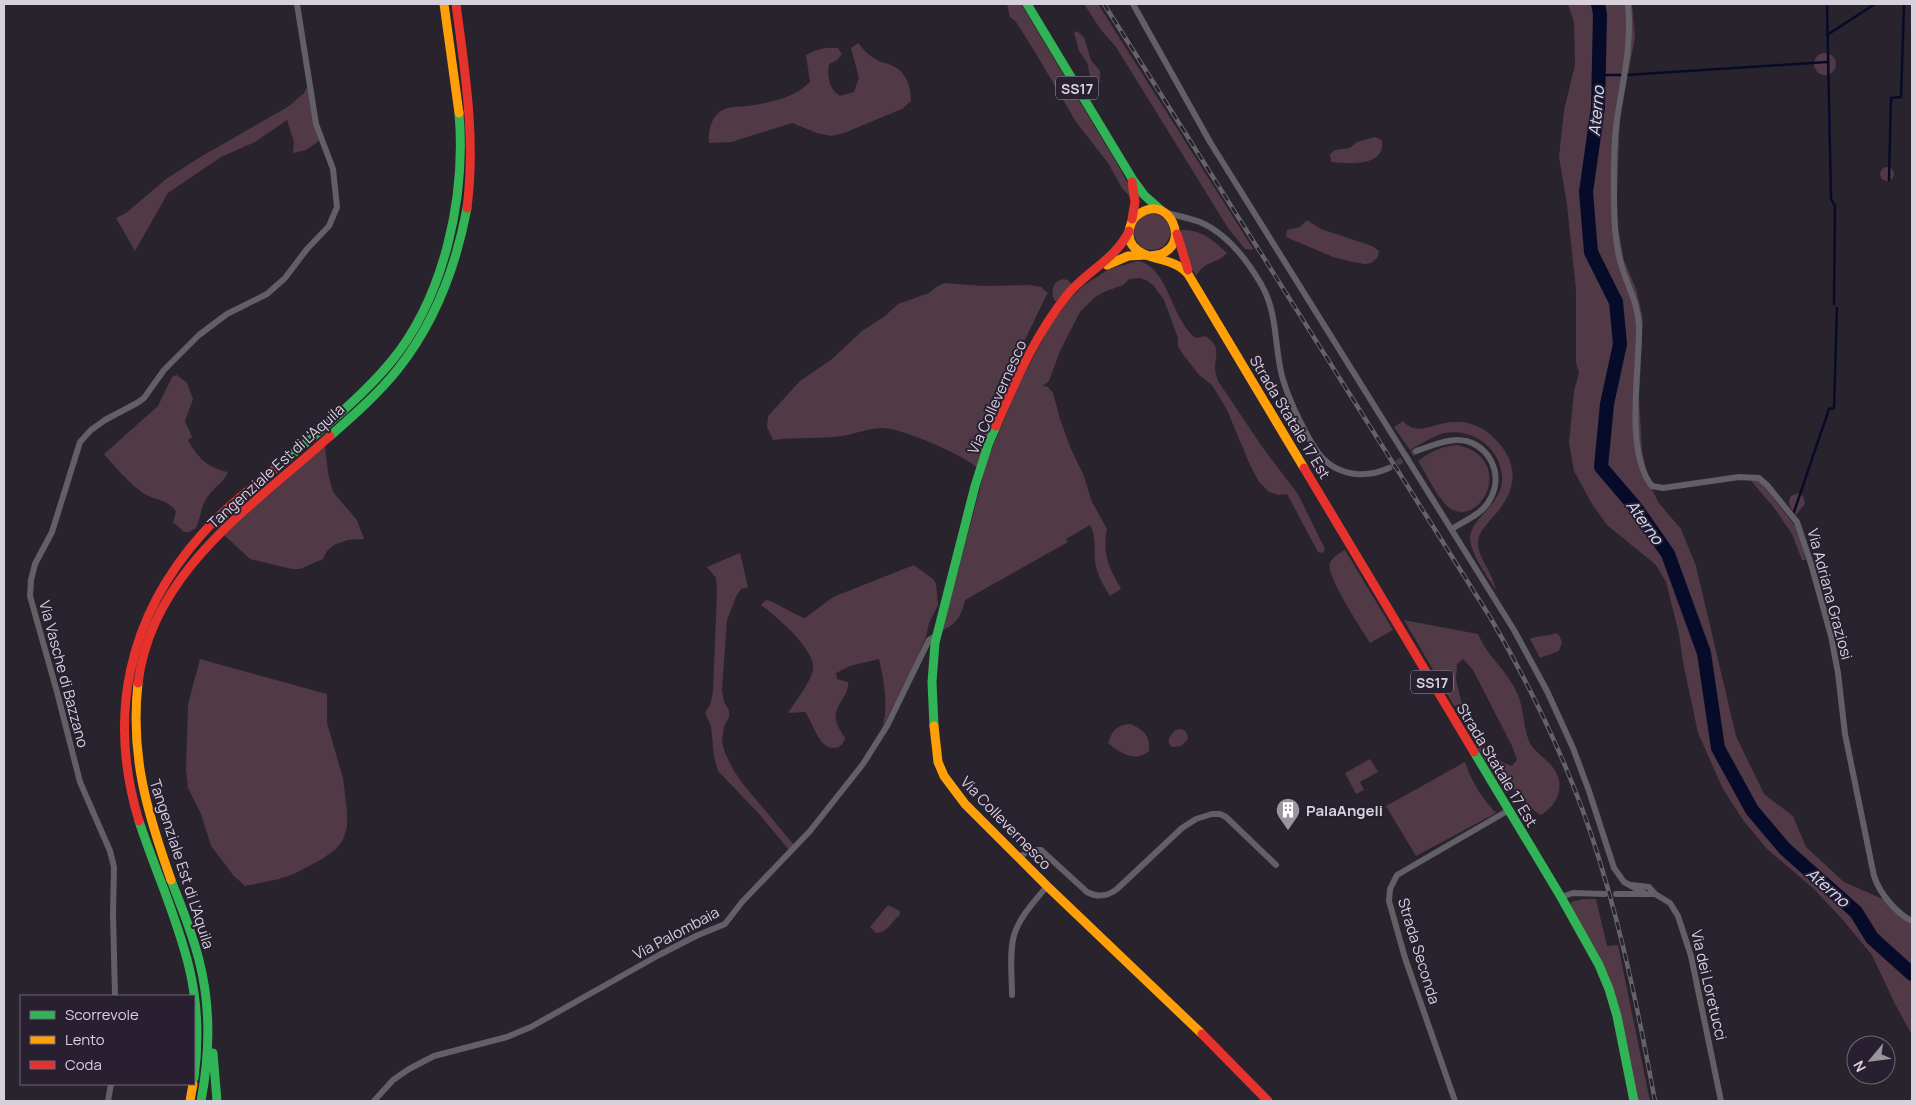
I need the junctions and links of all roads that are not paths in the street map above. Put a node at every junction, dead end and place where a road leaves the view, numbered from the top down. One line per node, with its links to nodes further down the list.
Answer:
1 (298, 4): 30 (street, Via Vasche di Bazzano)
2 (444, 4): 31 (main road, Tangenziale Est di L'Aquila)
3 (456, 4): 34 (main road, Tangenziale Est di L'Aquila)
4 (1027, 4): 7 (main road, SS17)
5 (1134, 4): 17 (street)
6 (1628, 4): 29 (street, Via Adriana Graziosi)
7 (1128, 172): 8 (main road, SS17); 10 (main road, SS17)
8 (1164, 212): 9 (street); 10 (main road); 11 (main road, SS17)
9 (1195, 221): 11 (street); 16 (street)
10 (1130, 226): 12 (main road); 13 (main road, Via Collevernesco)
11 (1176, 230): 12 (main road); 14 (main road, Strada Statale 17 Est / SS17)
12 (1148, 255): 13 (main road, Via Collevernesco); 14 (main road, Strada Statale 17 Est / SS17)
13 (1094, 273): 18 (main road, Via Collevernesco)
14 (1191, 278): 19 (main road, Strada Statale 17 Est / SS17)
15 (1416, 451): 17 (street)
16 (1389, 468)
17 (1452, 529): 22 (street)
18 (937, 634): 20 (main road, Via Collevernesco); 42 (street, Via Palombaia)
19 (1509, 810): 28 (main road, Strada Statale 17 Est / SS17); 44 (street, Strada Seconda)
20 (1019, 858): 21 (street); 23 (main road, Via Collevernesco)
21 (1276, 864)
22 (1624, 882): 26 (street); 27 (street, Via dei Loretucci)
23 (1047, 886): 32 (street); 43 (main road, Via Collevernesco)
24 (1605, 894): 28 (street)
25 (1616, 894): 26 (street)
26 (1646, 894): 27 (street)
27 (1654, 894): 46 (street, Via dei Loretucci)
28 (1560, 898): 45 (main road, Strada Statale 17 Est / SS17)
29 (1912, 921)
30 (115, 995)
31 (194, 995)
32 (1012, 995)
33 (195, 999): 35 (main road, Tangenziale Est di L'Aquila)
34 (207, 1013): 40 (main road, Tangenziale Est di L'Aquila); 41 (main road)
35 (195, 1065)
36 (111, 1085): 38 (street)
37 (193, 1085): 39 (main road)
38 (108, 1101)
39 (190, 1101)
40 (201, 1101)
41 (217, 1101)
42 (374, 1101)
43 (1268, 1101)
44 (1455, 1101)
45 (1634, 1101)
46 (1721, 1101)

